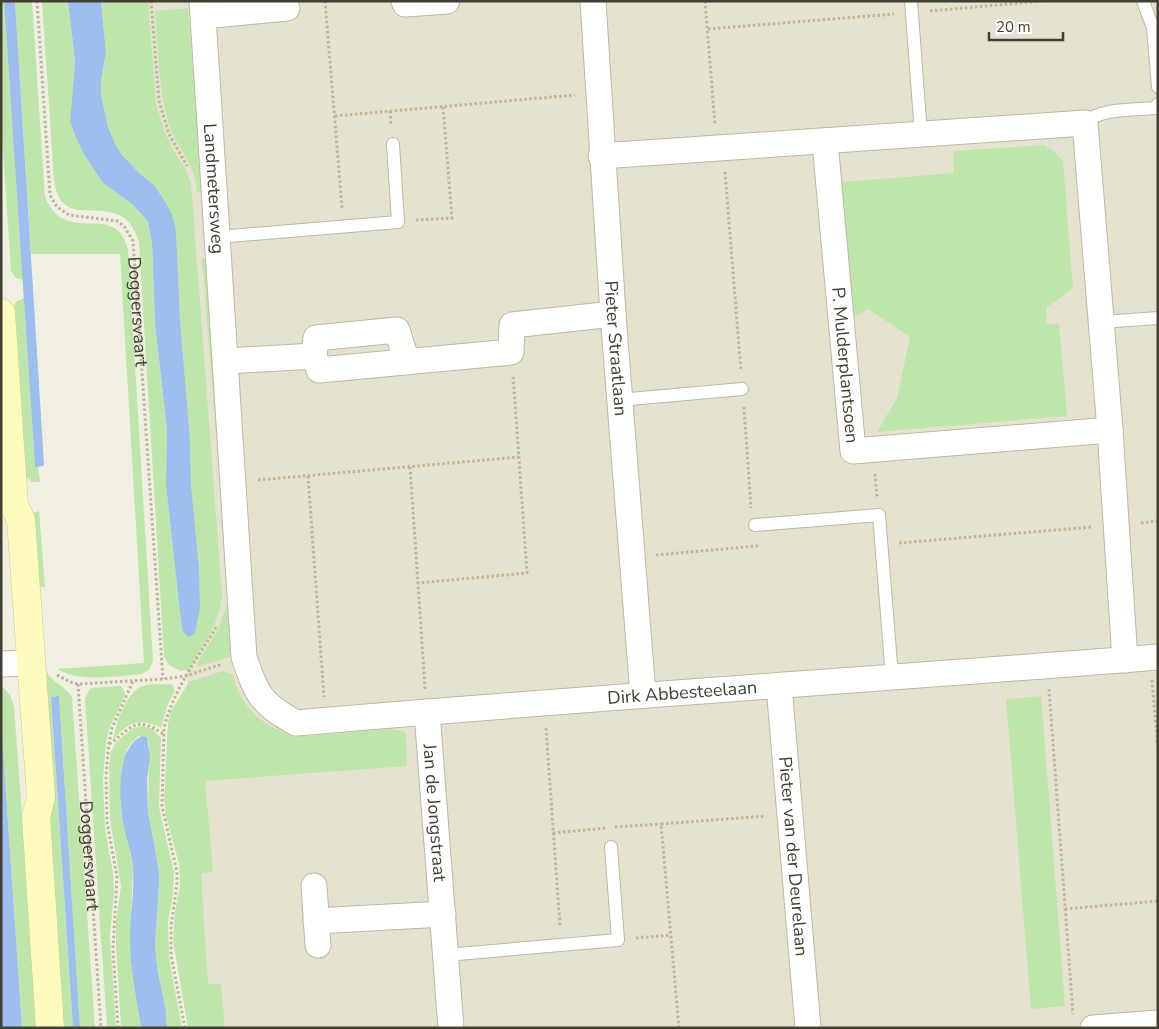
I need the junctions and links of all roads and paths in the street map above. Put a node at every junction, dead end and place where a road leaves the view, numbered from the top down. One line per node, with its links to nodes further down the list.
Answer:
1 (37, 1): 55 (path, Doggersvaart)
2 (325, 1): 17 (path)
3 (404, 1): 4 (street)
4 (447, 1)
5 (593, 1): 14 (street, Pieter Straatlaan)
6 (705, 1): 12 (path)
7 (1042, 1): 9 (path)
8 (1143, 1): 13 (lane)
9 (911, 7): 12 (path); 19 (lane)
10 (287, 8): 11 (street, Landmetersweg)
11 (203, 9): 26 (street, Landmetersweg)
12 (708, 29): 22 (path)
13 (1158, 87)
14 (598, 93): 16 (path); 23 (street, Pieter Straatlaan)
15 (1158, 104): 18 (lane)
16 (443, 106): 17 (path); 24 (path)
17 (335, 116): 25 (path)
18 (1084, 123): 19 (street); 30 (street)
19 (921, 134): 20 (street)
20 (825, 142): 22 (street); 36 (street, P. Mulderplantsoen)
21 (393, 144): 24 (lane)
22 (717, 149): 23 (street); 33 (path)
23 (602, 156): 28 (street, Pieter Straatlaan)
24 (398, 222): 25 (lane)
25 (344, 226): 26 (lane)
26 (218, 237): 32 (street, Landmetersweg)
27 (1, 314): 51 (street)
28 (612, 314): 31 (street); 34 (street, Pieter Straatlaan)
29 (1158, 318): 30 (lane)
30 (1101, 322): 35 (street)
31 (511, 352): 32 (street); 37 (path)
32 (226, 361): 40 (street, Landmetersweg)
33 (742, 389): 34 (lane); 43 (path)
34 (619, 400): 46 (street, Pieter Straatlaan)
35 (1110, 430): 36 (street, P. Mulderplantsoen); 44 (street)
36 (874, 450): 41 (path)
37 (519, 457): 38 (path); 47 (path)
38 (410, 467): 39 (path); 47 (path)
39 (308, 476): 40 (path); 61 (path)
40 (234, 482): 48 (street, Landmetersweg)
41 (878, 515): 43 (lane); 45 (lane)
42 (1158, 522): 44 (path)
43 (755, 525): 46 (path)
44 (1116, 525): 45 (path); 50 (street)
45 (881, 545): 54 (lane)
46 (632, 558): 58 (street, Pieter Straatlaan)
47 (418, 583): 60 (path)
48 (244, 657): 53 (path); 61 (street, Dirk Abbesteelaan)
49 (1154, 657): 50 (street, Dirk Abbesteelaan); 64 (path)
50 (1125, 660): 52 (street, Dirk Abbesteelaan)
51 (17, 664): 77 (street)
52 (1047, 666): 54 (street, Dirk Abbesteelaan); 69 (path)
53 (186, 676): 55 (path); 62 (path)
54 (892, 677): 57 (street, Dirk Abbesteelaan)
55 (163, 679): 56 (path)
56 (133, 681): 63 (path); 78 (path, Doggersvaart)
57 (779, 686): 58 (street, Dirk Abbesteelaan); 65 (street, Pieter van der Deurelaan)
58 (643, 695): 59 (street, Dirk Abbesteelaan)
59 (544, 703): 60 (street, Dirk Abbesteelaan); 73 (path)
60 (427, 712): 61 (street, Dirk Abbesteelaan); 70 (street, Jan de Jongstraat)
61 (326, 720)
62 (164, 734): 63 (path); 80 (path)
63 (108, 743): 79 (path)
64 (1158, 750)
65 (789, 814): 71 (path); 83 (street, Pieter van der Deurelaan)
66 (611, 847): 72 (lane)
67 (314, 886): 70 (street)
68 (1158, 901): 69 (path)
69 (1065, 909): 75 (path)
70 (443, 914): 74 (street, Jan de Jongstraat)
71 (671, 936): 72 (path); 82 (path)
72 (618, 940): 73 (lane)
73 (561, 945): 74 (lane)
74 (446, 955): 81 (street, Jan de Jongstraat)
75 (1083, 1023): 76 (street)
76 (1158, 1023)
77 (50, 1028)
78 (101, 1028)
79 (118, 1028)
80 (185, 1028)
81 (451, 1028)
82 (679, 1028)
83 (808, 1028)

